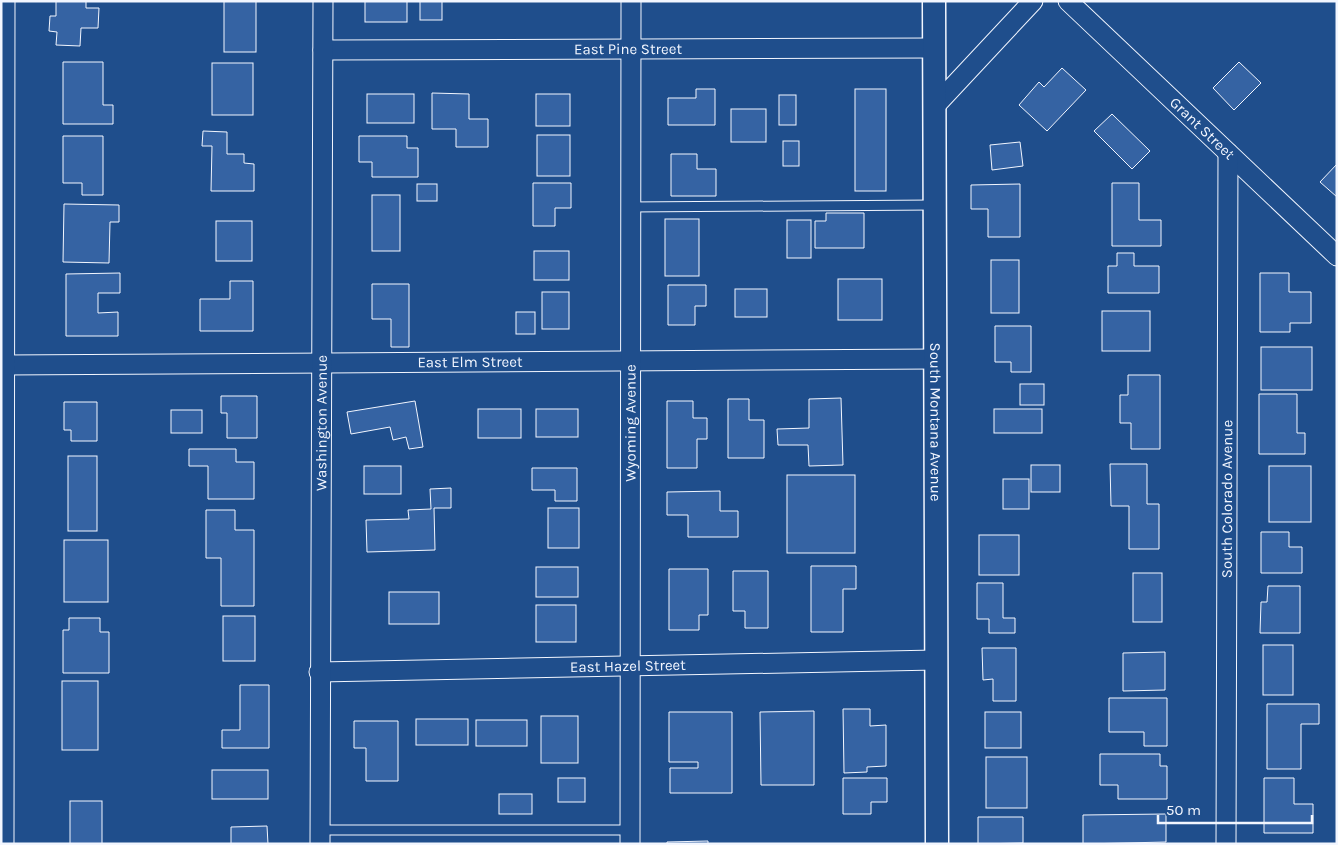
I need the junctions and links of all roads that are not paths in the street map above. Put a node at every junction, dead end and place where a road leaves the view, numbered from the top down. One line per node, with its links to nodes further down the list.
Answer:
1 (5, 1): 18 (street)
2 (323, 1): 9 (street, Washington Avenue)
3 (630, 1): 8 (street, Wyoming Avenue)
4 (934, 1): 7 (street, South Montana Avenue)
5 (1033, 1): 10 (street)
6 (1068, 1): 11 (street, Grant Street)
7 (934, 48): 8 (street, East Pine Street); 10 (street, South Montana Avenue)
8 (630, 49): 9 (street, East Pine Street); 13 (street, Wyoming Avenue)
9 (323, 50): 16 (street, Washington Avenue)
10 (934, 107): 12 (street, South Montana Avenue)
11 (1228, 153): 14 (street, Grant Street); 26 (street, South Colorado Avenue)
12 (934, 205): 13 (lane); 15 (street, South Montana Avenue)
13 (630, 208): 17 (street, Wyoming Avenue)
14 (1337, 256)
15 (935, 360): 17 (street, East Elm Street); 19 (street, South Montana Avenue)
16 (322, 362): 17 (street, East Elm Street); 18 (street, East Elm Street); 21 (street, Washington Avenue)
17 (630, 362): 20 (street, Wyoming Avenue)
18 (5, 365): 24 (street)
19 (936, 660): 20 (street, East Hazel Street); 25 (street, South Montana Avenue)
20 (629, 666): 21 (street, East Hazel Street); 23 (street, Wyoming Avenue)
21 (319, 672): 22 (street, Washington Avenue)
22 (320, 837): 23 (lane)
23 (630, 837)
24 (4, 844)
25 (937, 844)
26 (1226, 844)

